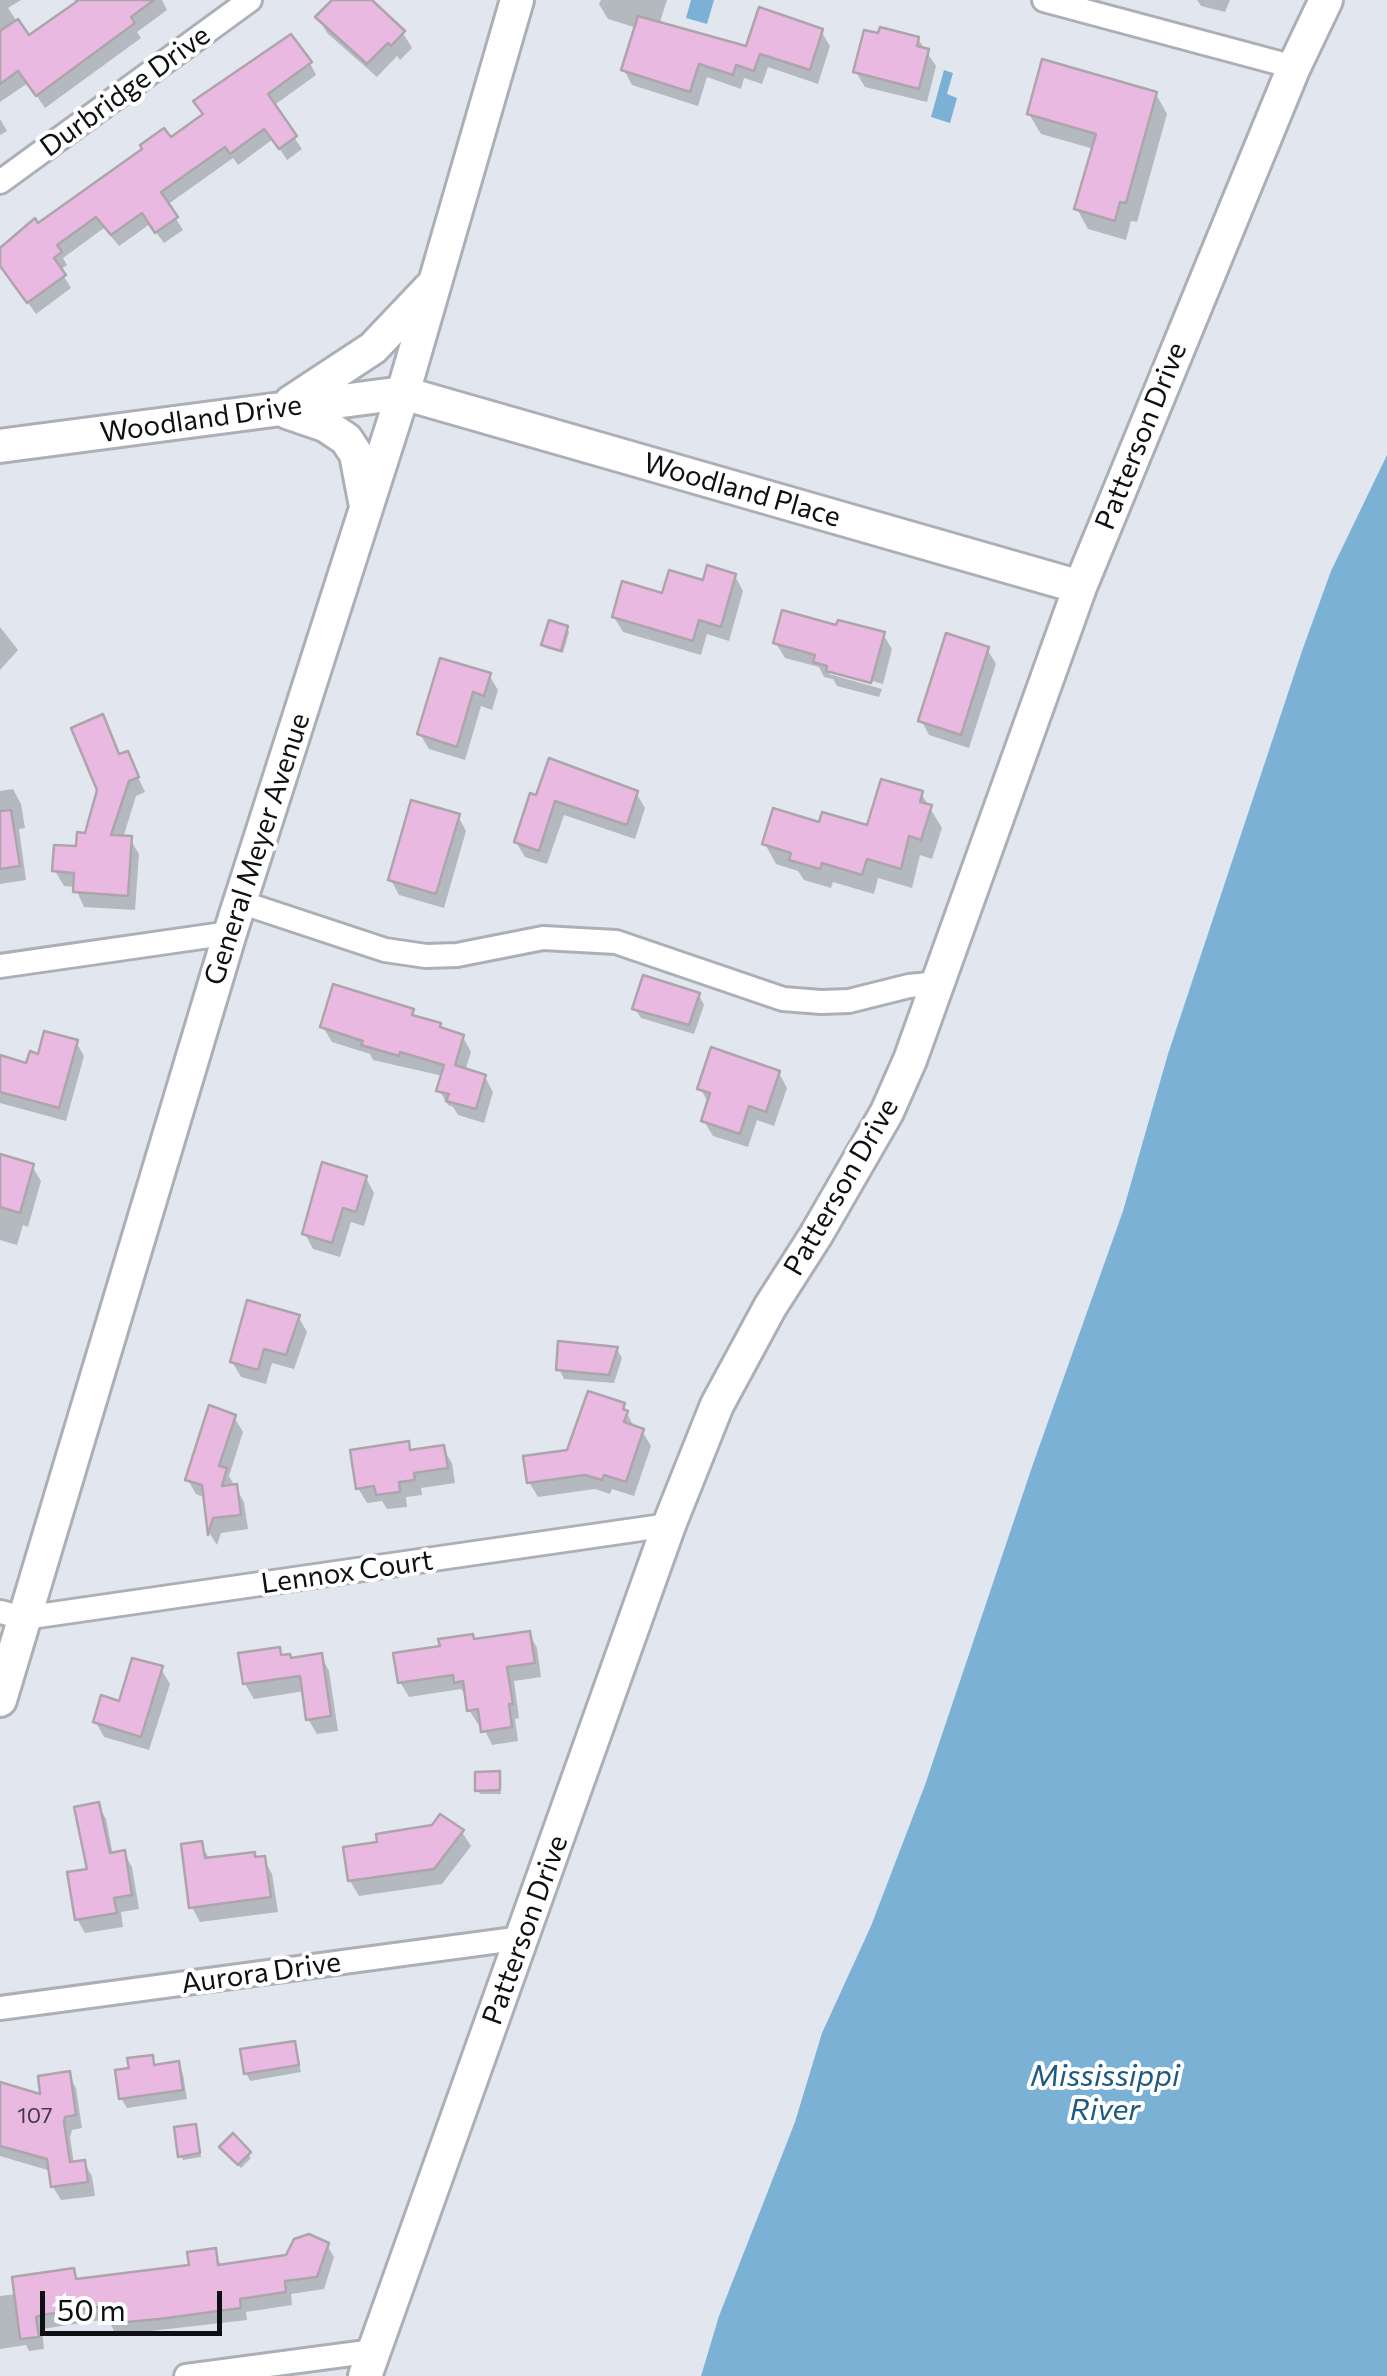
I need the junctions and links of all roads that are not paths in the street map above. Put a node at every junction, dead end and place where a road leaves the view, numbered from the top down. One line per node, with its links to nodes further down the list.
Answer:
1 (250, 0): 6 (street, Durbridge Drive)
2 (517, 0): 7 (street, General Meyer Avenue)
3 (1044, 0): 5 (street)
4 (1326, 0): 5 (street, Patterson Drive)
5 (1294, 67): 12 (street, Patterson Drive)
6 (0, 182)
7 (435, 282): 8 (street, General Meyer Avenue); 9 (street)
8 (403, 393): 9 (street, Woodland Drive); 11 (street, General Meyer Avenue); 12 (street, Woodland Place)
9 (278, 409): 10 (street, Woodland Drive); 11 (street)
10 (0, 446)
11 (366, 508): 13 (street, General Meyer Avenue)
12 (1080, 587): 15 (street, Patterson Drive)
13 (235, 918): 14 (street); 15 (street); 17 (street, General Meyer Avenue)
14 (0, 966)
15 (939, 983): 16 (street, Patterson Drive)
16 (669, 1525): 17 (street, Lennox Court); 19 (street, Patterson Drive)
17 (12, 1615): 18 (street, General Meyer Avenue)
18 (0, 1700)
19 (522, 1938): 20 (street, Aurora Drive); 21 (street, Patterson Drive)
20 (0, 2008)
21 (370, 2364): 22 (street)
22 (186, 2376)

